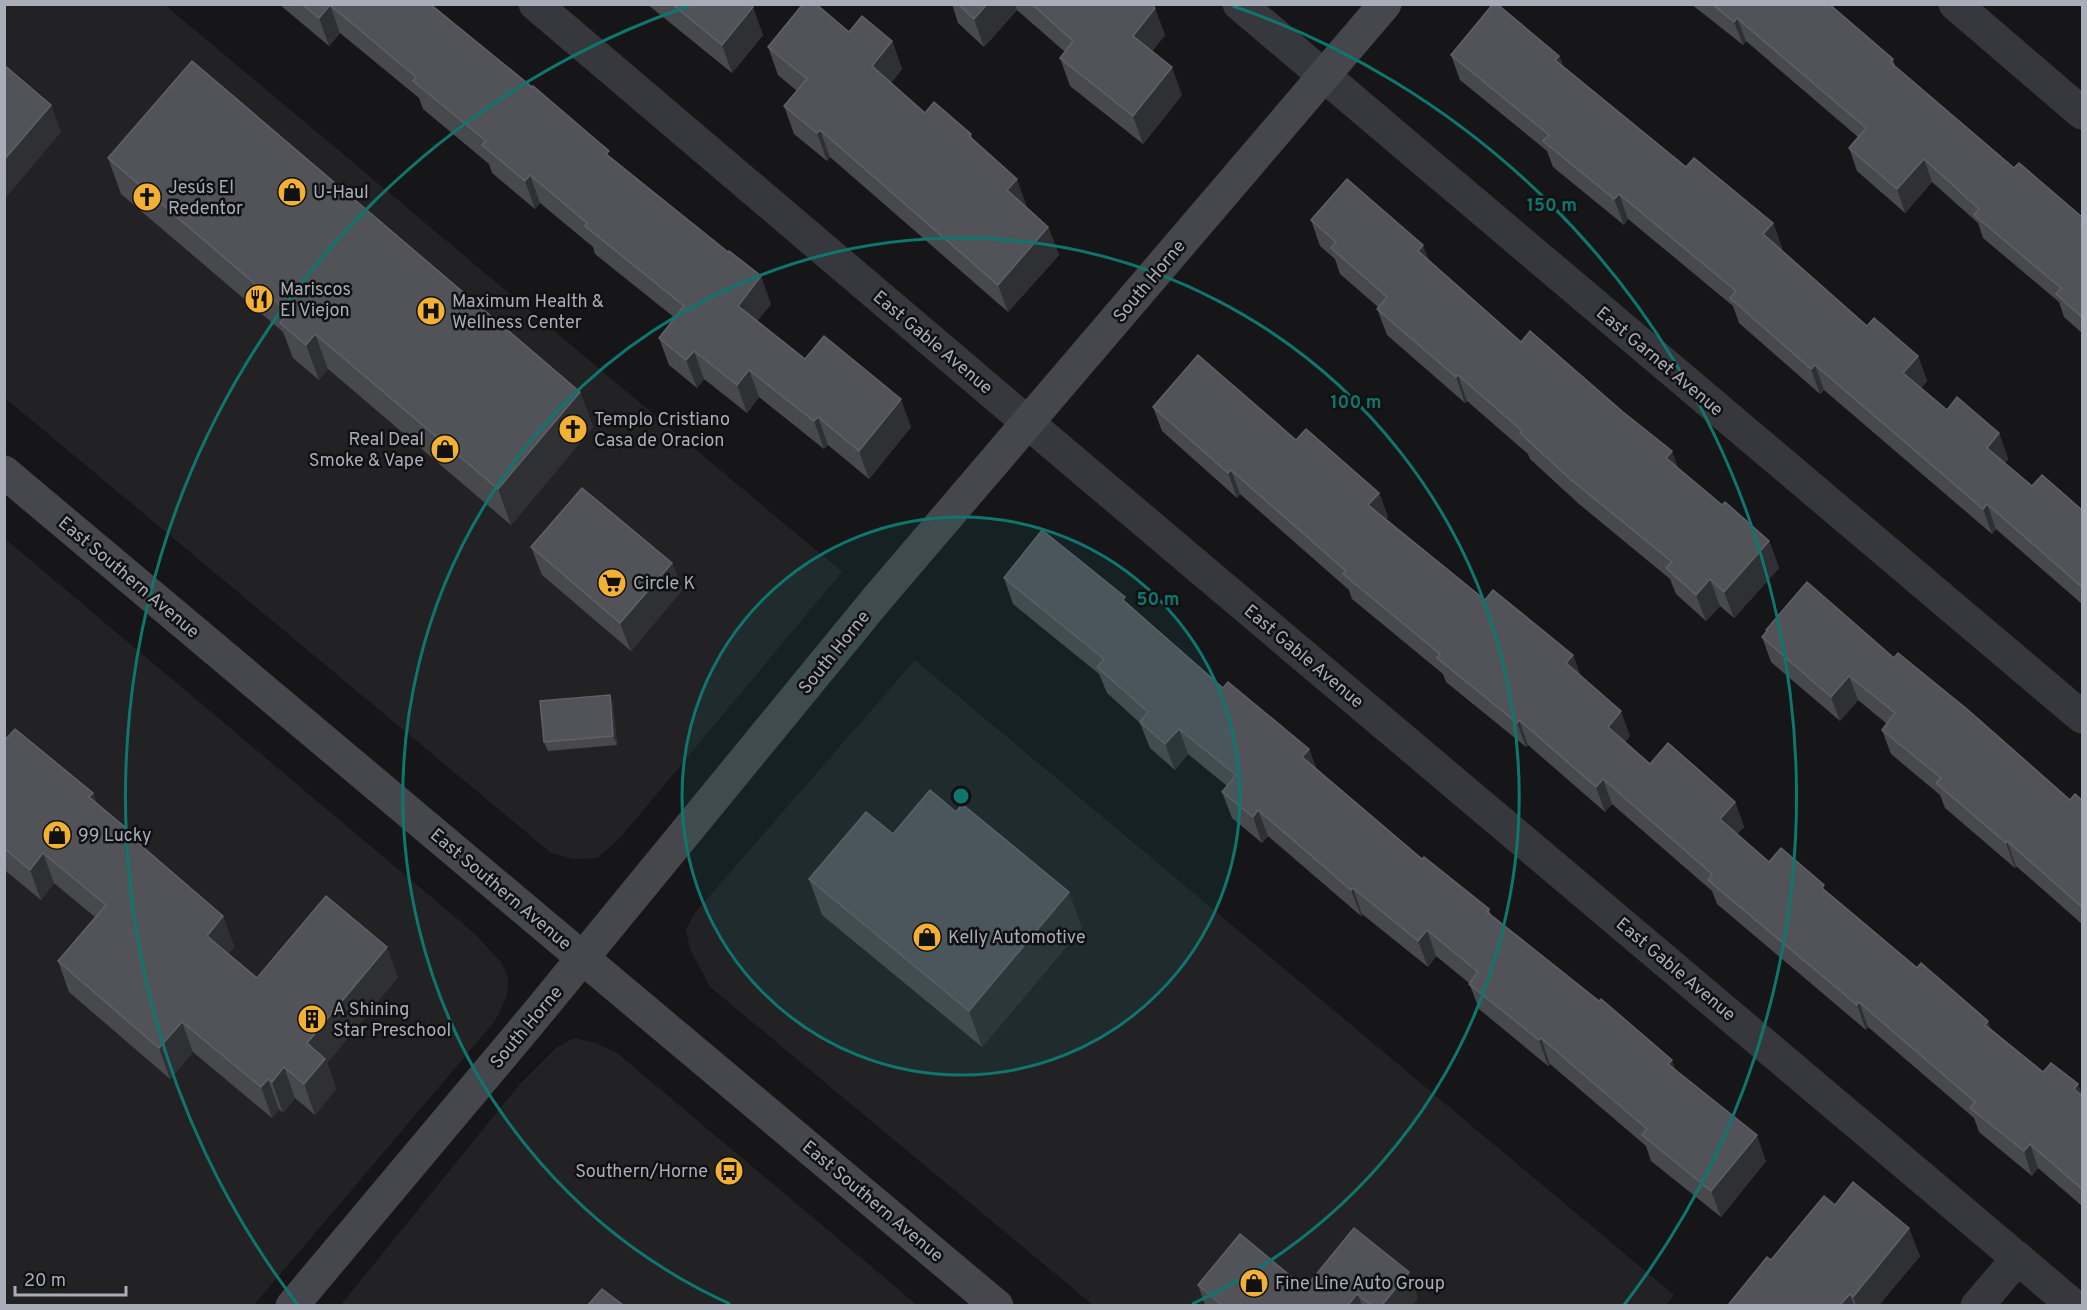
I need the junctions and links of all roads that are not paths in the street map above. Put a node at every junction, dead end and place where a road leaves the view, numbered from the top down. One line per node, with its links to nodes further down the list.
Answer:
1 (536, 4): 7 (street, East Gable Avenue)
2 (1239, 4): 5 (street, East Garnet Avenue)
3 (1385, 4): 5 (street, South Horne)
4 (1955, 4): 6 (street)
5 (1323, 76): 7 (street, South Horne); 9 (street, East Garnet Avenue)
6 (2082, 113)
7 (1028, 423): 10 (street, South Horne); 11 (street, East Gable Avenue)
8 (4, 472): 10 (street, East Southern Avenue)
9 (2082, 717)
10 (583, 958): 12 (street, South Horne); 13 (street, East Southern Avenue)
11 (2018, 1258): 14 (street); 15 (street, East Gable Avenue)
12 (292, 1305)
13 (997, 1305)
14 (1977, 1305)
15 (2074, 1305)

